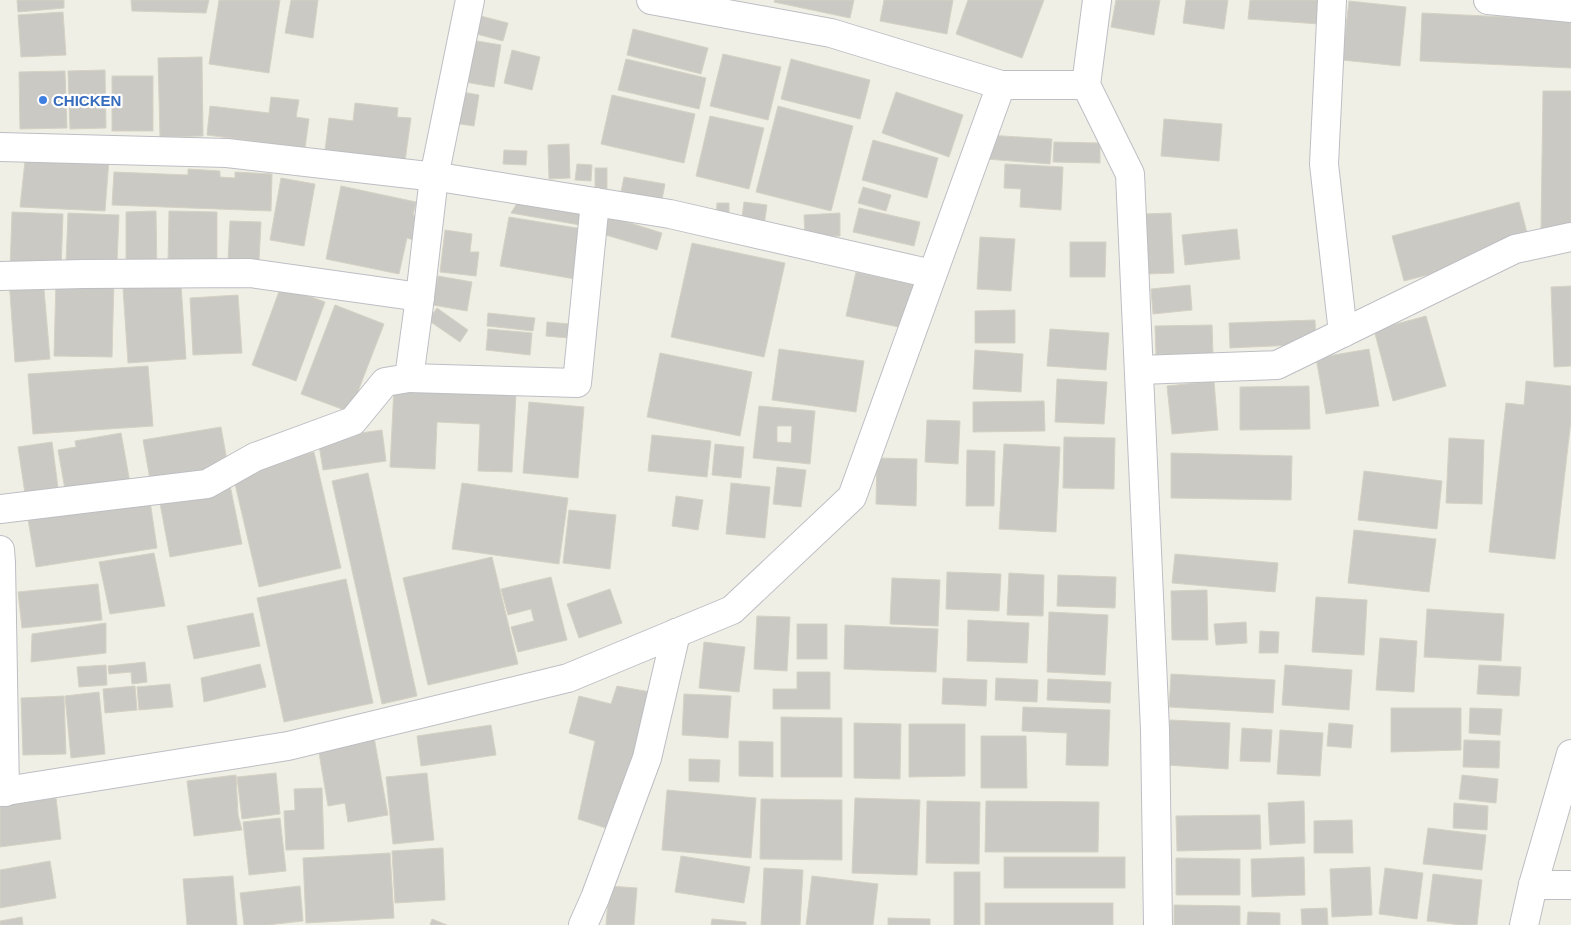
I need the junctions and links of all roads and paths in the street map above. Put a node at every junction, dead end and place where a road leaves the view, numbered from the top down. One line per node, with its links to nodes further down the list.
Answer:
1 (470, 0): 10 (street)
2 (651, 0): 7 (street)
3 (1097, 0): 8 (street)
4 (1332, 0): 16 (street)
5 (1488, 0): 6 (street)
6 (1571, 8)
7 (1001, 85): 8 (street); 13 (street)
8 (1086, 85): 17 (street)
9 (0, 147): 10 (street)
10 (434, 177): 11 (street); 15 (street)
11 (595, 202): 13 (street); 18 (street)
12 (1571, 238): 16 (street)
13 (932, 274): 21 (street)
14 (0, 276): 15 (street)
15 (420, 297): 18 (street)
16 (1343, 333): 17 (street)
17 (1139, 370): 28 (street)
18 (409, 378): 19 (street)
19 (0, 509)
20 (0, 550): 22 (street)
21 (676, 633): 24 (street); 27 (street)
22 (1, 643): 24 (street)
23 (1571, 754): 25 (street)
24 (3, 792)
25 (1533, 884): 26 (street); 29 (street)
26 (1571, 885)
27 (583, 925)
28 (1158, 925)
29 (1524, 925)

